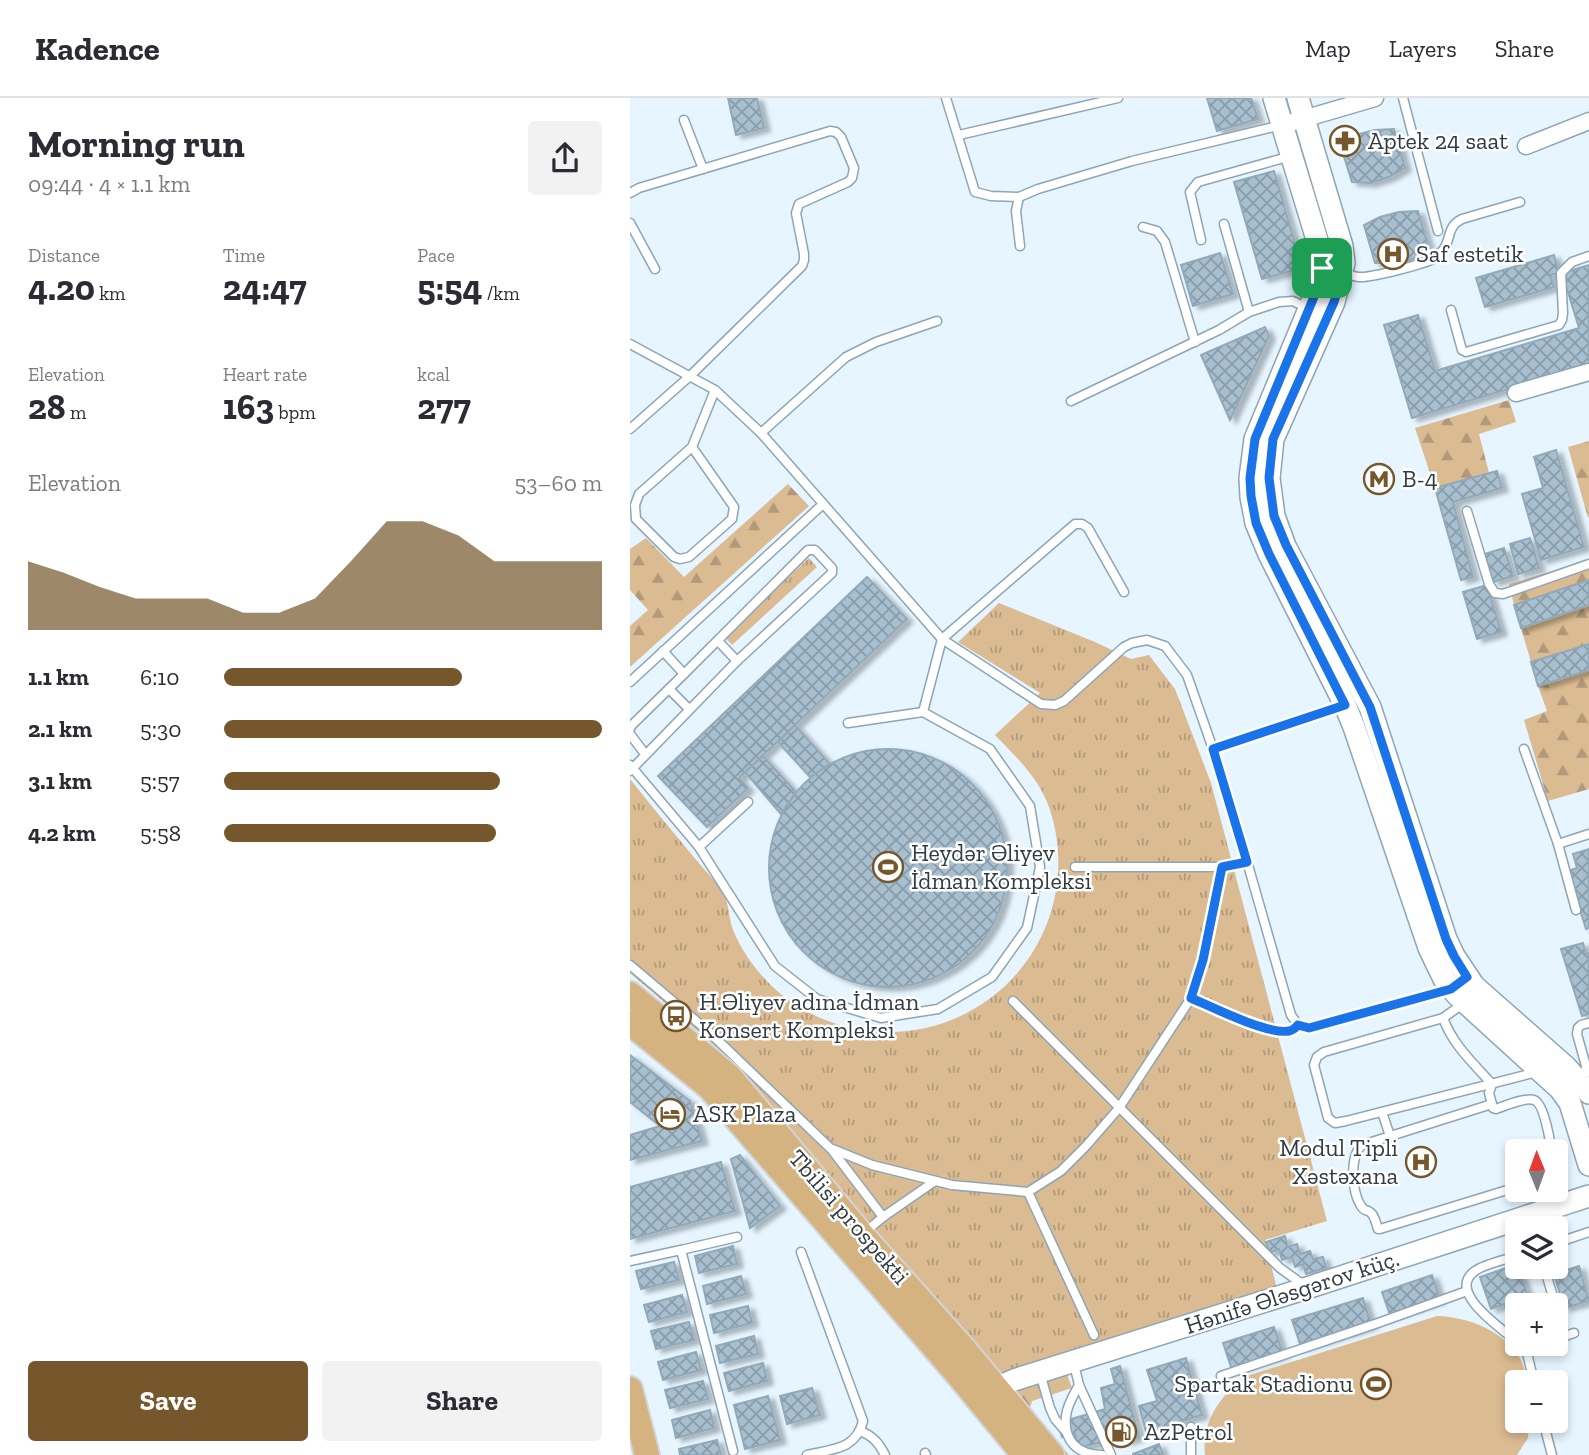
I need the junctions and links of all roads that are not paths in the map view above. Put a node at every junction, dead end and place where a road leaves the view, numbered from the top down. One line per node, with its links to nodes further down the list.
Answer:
1 (946, 98): 11 (lane)
2 (1118, 98): 11 (lane)
3 (1274, 98): 10 (main road)
4 (1298, 98): 7 (main road)
5 (1375, 98): 7 (street)
6 (1403, 98): 21 (lane)
7 (1304, 119): 10 (street); 26 (main road)
8 (684, 120): 14 (lane)
9 (1589, 121): 12 (street)
10 (1282, 125): 13 (main road); 16 (lane)
11 (959, 135): 16 (lane)
12 (1526, 146)
13 (1291, 156): 22 (lane); 26 (main road)
14 (703, 169): 15 (lane); 34 (lane)
15 (630, 193)
16 (1018, 197): 23 (lane)
17 (1520, 202): 26 (lane)
18 (630, 223): 25 (lane)
19 (1224, 224): 29 (lane)
20 (1143, 227): 31 (lane)
21 (1437, 231)
22 (1201, 240)
23 (1020, 246)
24 (1589, 256): 28 (lane)
25 (655, 269)
26 (1333, 270): 27 (main road); 70 (main road)
27 (1309, 309): 29 (lane); 52 (main road)
28 (1451, 310)
29 (1250, 312): 31 (lane)
30 (937, 321): 39 (lane)
31 (1195, 342): 37 (lane)
32 (630, 344): 34 (lane)
33 (1589, 372): 36 (street)
34 (690, 376): 35 (lane); 38 (lane)
35 (715, 390): 39 (lane); 40 (lane)
36 (1516, 393)
37 (1072, 401)
38 (630, 429)
39 (761, 433): 41 (lane)
40 (692, 447): 40 (lane)
41 (822, 505): 45 (lane); 47 (lane)
42 (1467, 511): 43 (lane)
43 (1589, 564)
44 (1124, 592): 45 (lane)
45 (942, 639): 54 (lane); 57 (lane)
46 (718, 641): 48 (lane); 48 (lane); 49 (lane)
47 (663, 651): 49 (lane); 50 (lane)
48 (737, 661): 53 (lane)
49 (684, 674): 51 (lane)
50 (630, 682)
51 (669, 689): 53 (lane); 56 (lane)
52 (1345, 705): 57 (lane); 70 (main road)
53 (689, 709): 59 (lane)
54 (923, 712): 55 (lane); 64 (lane)
55 (848, 723)
56 (630, 731): 59 (lane)
57 (1213, 749): 65 (lane)
58 (1524, 749): 63 (lane)
59 (645, 754): 60 (lane)
60 (631, 768): 64 (lane)
61 (748, 802): 64 (lane)
62 (1589, 835): 63 (lane)
63 (1558, 844): 68 (lane)
64 (699, 847)
65 (1247, 862): 67 (lane); 77 (lane)
66 (1076, 867): 67 (lane)
67 (1222, 867): 72 (lane)
68 (1576, 910)
69 (630, 965): 86 (lane)
70 (1461, 989): 74 (lane); 77 (lane); 78 (main road)
71 (630, 994): 95 (main road, Tbilisi prospekti)
72 (1191, 998): 77 (lane); 82 (lane)
73 (1013, 1001): 82 (lane)
74 (1443, 1018): 79 (lane); 83 (lane)
75 (630, 1023): 114 (main road, Tbilisi prospekti)
76 (1589, 1023): 80 (lane)
77 (1298, 1025)
78 (1549, 1065): 79 (lane); 80 (main road); 87 (main road)
79 (1492, 1084): 81 (lane); 83 (lane)
80 (1583, 1087)
81 (1492, 1104): 84 (lane); 85 (lane)
82 (1119, 1108): 90 (lane); 103 (lane)
83 (1381, 1112): 84 (lane)
84 (1391, 1136): 89 (lane)
85 (1549, 1139)
86 (830, 1148): 88 (lane); 94 (lane)
87 (1589, 1165)
88 (935, 1181): 90 (lane); 94 (lane)
89 (1505, 1191)
90 (1028, 1192): 107 (lane)
91 (1589, 1196): 92 (main road, Hənifə Ələsgərov küç.)
92 (1568, 1197)
93 (1546, 1202): 103 (main road, Hənifə Ələsgərov küç.)
94 (883, 1217): 95 (lane)
95 (862, 1234): 114 (main road, Tbilisi prospekti)
96 (1588, 1235): 98 (lane)
97 (737, 1237): 99 (lane)
98 (1568, 1240)
99 (681, 1250): 102 (lane); 120 (lane)
100 (801, 1252): 117 (lane)
101 (1505, 1260): 104 (lane)
102 (630, 1261)
103 (1307, 1288): 109 (main road, Hənifə Ələsgərov küç.)
104 (1467, 1291): 105 (lane); 111 (lane)
105 (1505, 1331)
106 (1574, 1333): 108 (lane)
107 (1094, 1335)
108 (1568, 1335)
109 (1073, 1361): 110 (main road, Hənifə Ələsgərov küç.); 112 (lane)
110 (1039, 1372): 114 (main road, Hənifə Ələsgərov küç.); 118 (lane)
111 (1221, 1376)
112 (1079, 1385): 118 (lane); 127 (lane)
113 (630, 1389): 115 (main road)
114 (987, 1394): 124 (main road, Tbilisi prospekti); 125 (main road, Tbilisi prospekti)
115 (633, 1417): 121 (main road)
116 (1191, 1427): 128 (lane)
117 (860, 1431): 122 (lane); 123 (lane)
118 (1067, 1433): 126 (lane)
119 (1546, 1433): 129 (lane)
120 (733, 1451)
121 (647, 1455)
122 (807, 1455)
123 (885, 1455)
124 (1024, 1455)
125 (1052, 1455)
126 (1102, 1455)
127 (1111, 1455)
128 (1191, 1455)
129 (1552, 1455)

